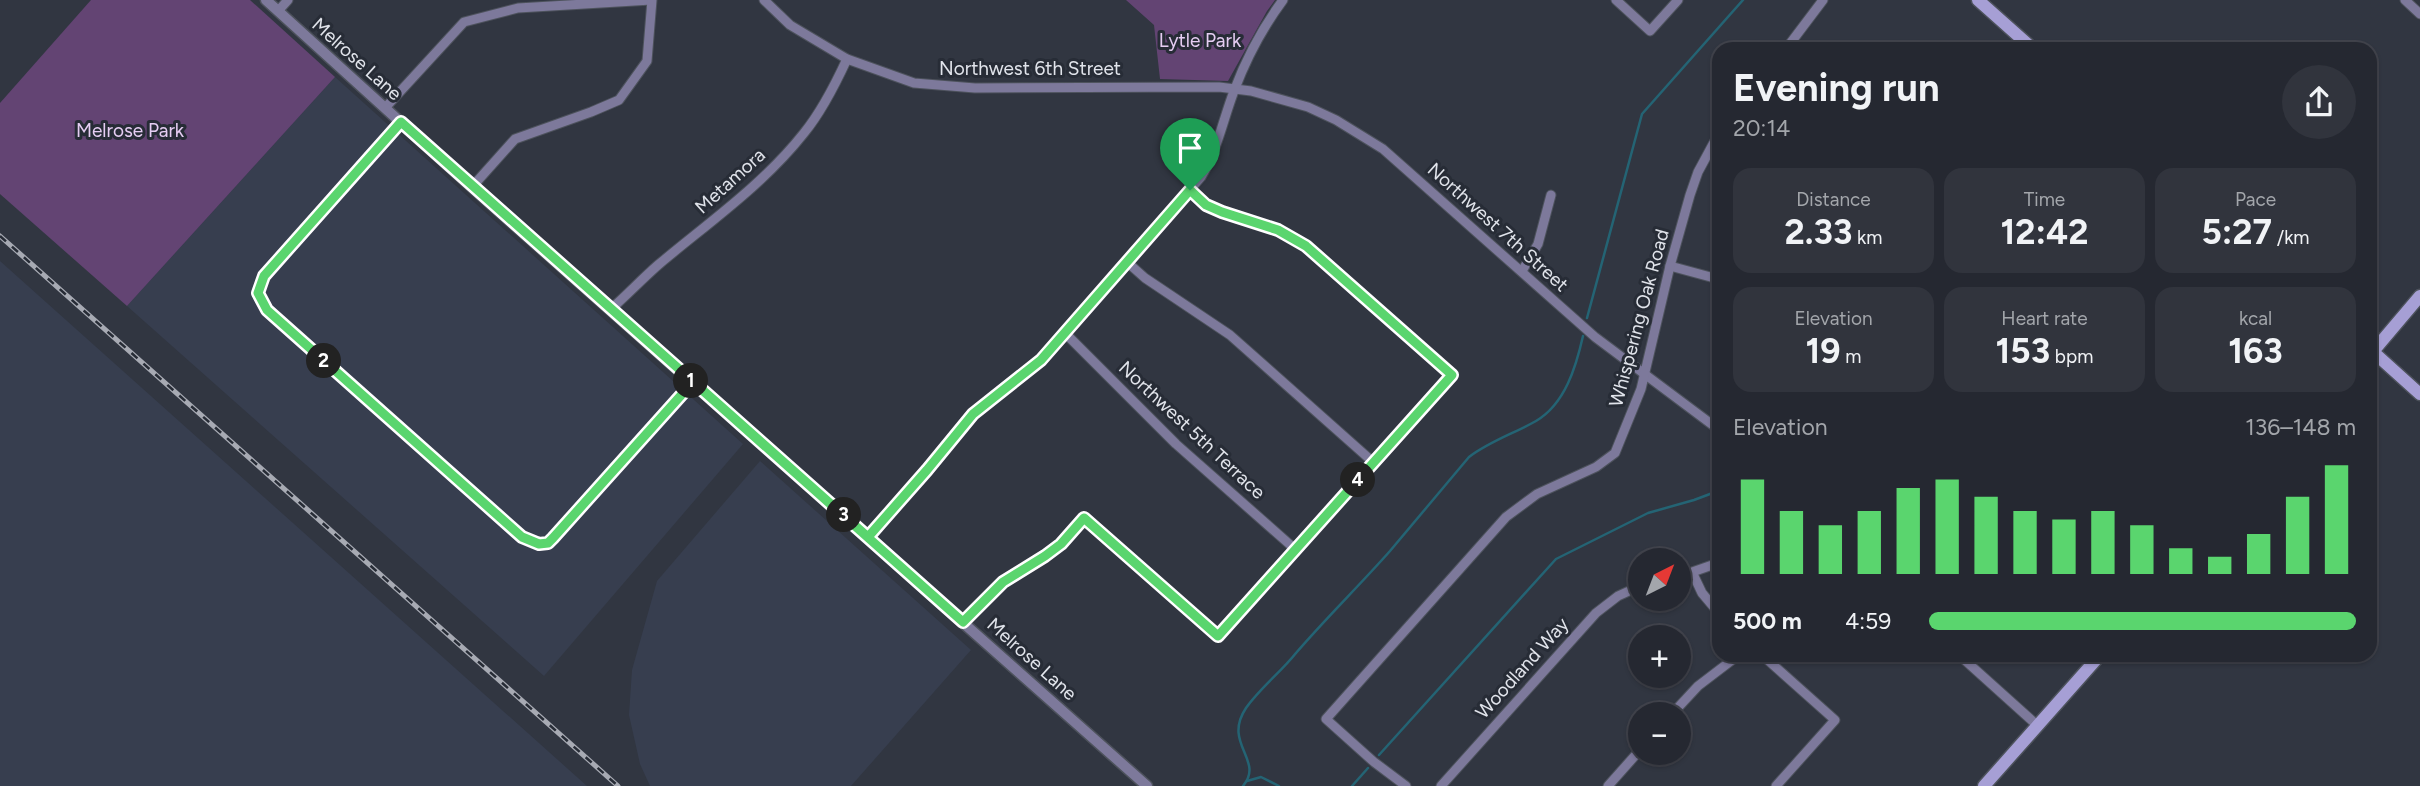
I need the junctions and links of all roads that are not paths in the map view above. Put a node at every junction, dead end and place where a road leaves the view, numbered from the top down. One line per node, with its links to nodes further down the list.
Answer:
1 (265, 0): 12 (street, Melrose Lane)
2 (288, 0): 12 (street)
3 (652, 0): 11 (street); 21 (street)
4 (764, 0): 16 (street, Northwest 6th Street)
5 (1283, 0): 17 (street)
6 (1616, 0): 7 (street)
7 (1678, 0)
8 (1823, 0): 14 (street)
9 (1978, 0): 15 (main road)
10 (2405, 0): 13 (street)
11 (518, 4): 18 (street)
12 (278, 11): 18 (street, Melrose Lane)
13 (2420, 14)
14 (1791, 42)
15 (2025, 42)
16 (847, 59): 17 (street, Northwest 6th Street); 29 (street, Metamora)
17 (1235, 89): 22 (street); 26 (street, Northwest 7th Street)
18 (385, 108): 19 (street, Melrose Lane)
19 (401, 122): 21 (street, Melrose Lane); 34 (street)
20 (1712, 146): 25 (street, Whispering Oak Road)
21 (472, 187): 29 (street, Melrose Lane)
22 (1190, 190): 24 (street); 37 (street)
23 (1551, 195): 26 (street)
24 (1127, 262): 30 (street); 37 (street)
25 (1670, 266): 27 (street); 33 (street, Whispering Oak Road)
26 (1522, 271): 33 (street, Northwest 7th Street)
27 (1712, 277)
28 (2420, 296): 31 (main road)
29 (611, 309): 34 (street, Melrose Lane)
30 (1065, 333): 38 (street); 39 (street, Northwest 5th Terrace)
31 (2377, 344)
32 (2377, 358): 35 (main road)
33 (1644, 373): 36 (street, Northwest 7th Street); 54 (street, Whispering Oak Road)
34 (693, 382): 38 (street, Melrose Lane)
35 (2420, 394)
36 (1712, 424)
37 (1373, 462): 39 (street)
38 (868, 537): 44 (street, Melrose Lane)
39 (1296, 550): 44 (street)
40 (1712, 566): 41 (street)
41 (1693, 574): 43 (street)
42 (1628, 591): 55 (street, Woodland Way)
43 (1712, 605)
44 (963, 622): 53 (street, Melrose Lane)
45 (1730, 662): 49 (street)
46 (1770, 662): 57 (street)
47 (1970, 662): 50 (street)
48 (2094, 662): 50 (main road)
49 (1684, 702)
50 (2038, 726): 52 (main road)
51 (1628, 764): 56 (street)
52 (1992, 783)
53 (1147, 786)
54 (1406, 786)
55 (1441, 786)
56 (1608, 786)
57 (1776, 786)

